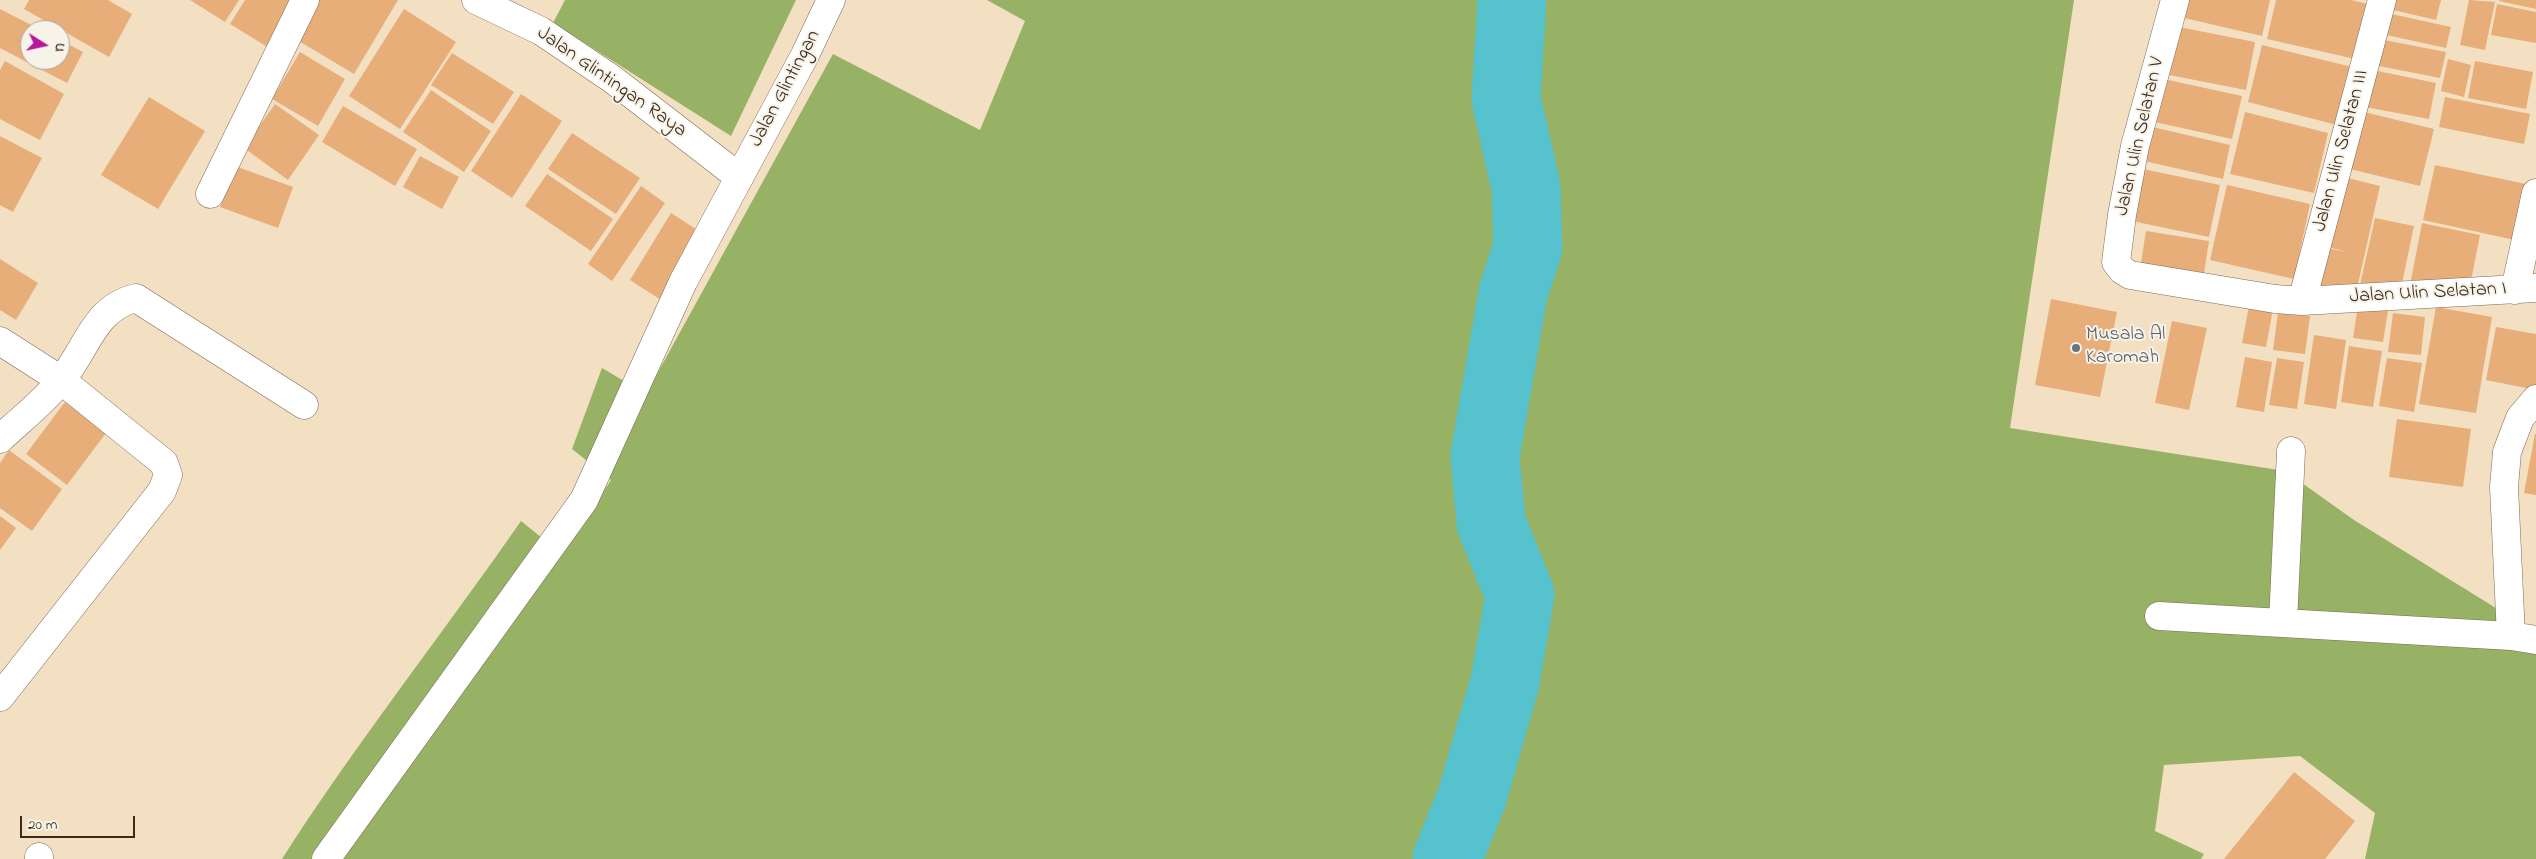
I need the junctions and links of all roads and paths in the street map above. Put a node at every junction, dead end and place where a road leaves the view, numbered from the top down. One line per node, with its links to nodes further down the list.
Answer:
1 (305, 0): 8 (street)
2 (476, 0): 6 (street, Jalan Glintingan Raya)
3 (831, 0): 6 (street, Jalan Glintingan)
4 (2175, 0): 10 (street, Jalan Ulin Selatan V)
5 (2382, 0): 10 (street, Jalan Ulin Selatan III)
6 (739, 177): 21 (street, Jalan Glintingan)
7 (2536, 193): 9 (street, Jalan Ulin Selatan I)
8 (210, 194)
9 (2526, 289): 10 (street, Jalan Ulin Selatan I)
10 (2302, 302)
11 (0, 341): 12 (street)
12 (61, 380): 14 (street); 15 (street); 20 (street)
13 (2536, 399): 19 (street)
14 (304, 405)
15 (0, 439)
16 (2292, 451): 18 (street)
17 (2159, 616): 18 (street)
18 (2283, 622): 19 (street)
19 (2524, 638)
20 (0, 698)
21 (326, 859)

